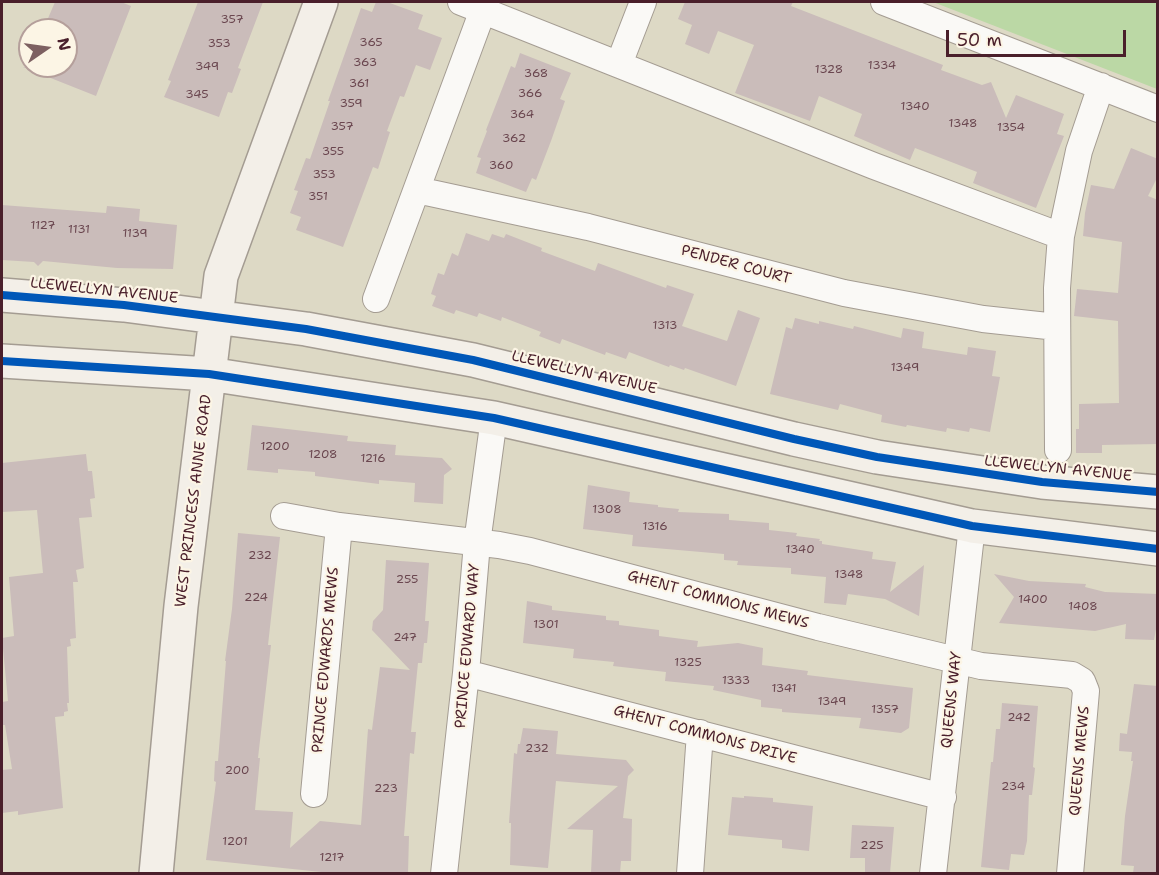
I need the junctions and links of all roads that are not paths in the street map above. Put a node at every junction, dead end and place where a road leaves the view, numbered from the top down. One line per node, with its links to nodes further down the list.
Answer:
1 (321, 2): 12 (street, WEST PRINCESS ANNE ROAD)
2 (643, 2): 5 (street)
3 (884, 2): 6 (street)
4 (472, 6): 5 (street); 8 (street)
5 (619, 64): 9 (street)
6 (1101, 86): 7 (street); 9 (street)
7 (1158, 109)
8 (417, 190): 11 (street); 13 (street, PENDER COURT)
9 (1061, 236): 13 (street)
10 (2, 295): 12 (street, LLEWELLYN AVENUE)
11 (376, 299)
12 (216, 317): 15 (street, WEST PRINCESS ANNE ROAD); 18 (street, LLEWELLYN AVENUE)
13 (1057, 327): 17 (street)
14 (2, 361): 15 (street)
15 (209, 374): 16 (street); 30 (street, WEST PRINCESS ANNE ROAD)
16 (494, 418): 21 (street); 22 (street, PRINCE EDWARD WAY)
17 (1058, 450)
18 (1158, 492)
19 (284, 516): 20 (street)
20 (339, 526): 22 (street); 28 (street, PRINCE EDWARDS MEWS)
21 (972, 526): 23 (street); 24 (street, QUEENS WAY)
22 (466, 542): 24 (street, GHENT COMMONS MEWS); 26 (street, PRINCE EDWARD WAY)
23 (1158, 549)
24 (956, 660): 25 (street, GHENT COMMONS MEWS); 29 (street, QUEENS WAY)
25 (981, 666): 34 (street, QUEENS MEWS)
26 (466, 674): 27 (street, GHENT COMMONS DRIVE); 31 (street, PRINCE EDWARD WAY)
27 (700, 733): 29 (street, GHENT COMMONS DRIVE); 32 (street)
28 (314, 794)
29 (943, 797): 33 (street, QUEENS WAY)
30 (156, 873)
31 (444, 873)
32 (690, 873)
33 (933, 873)
34 (1070, 873)

